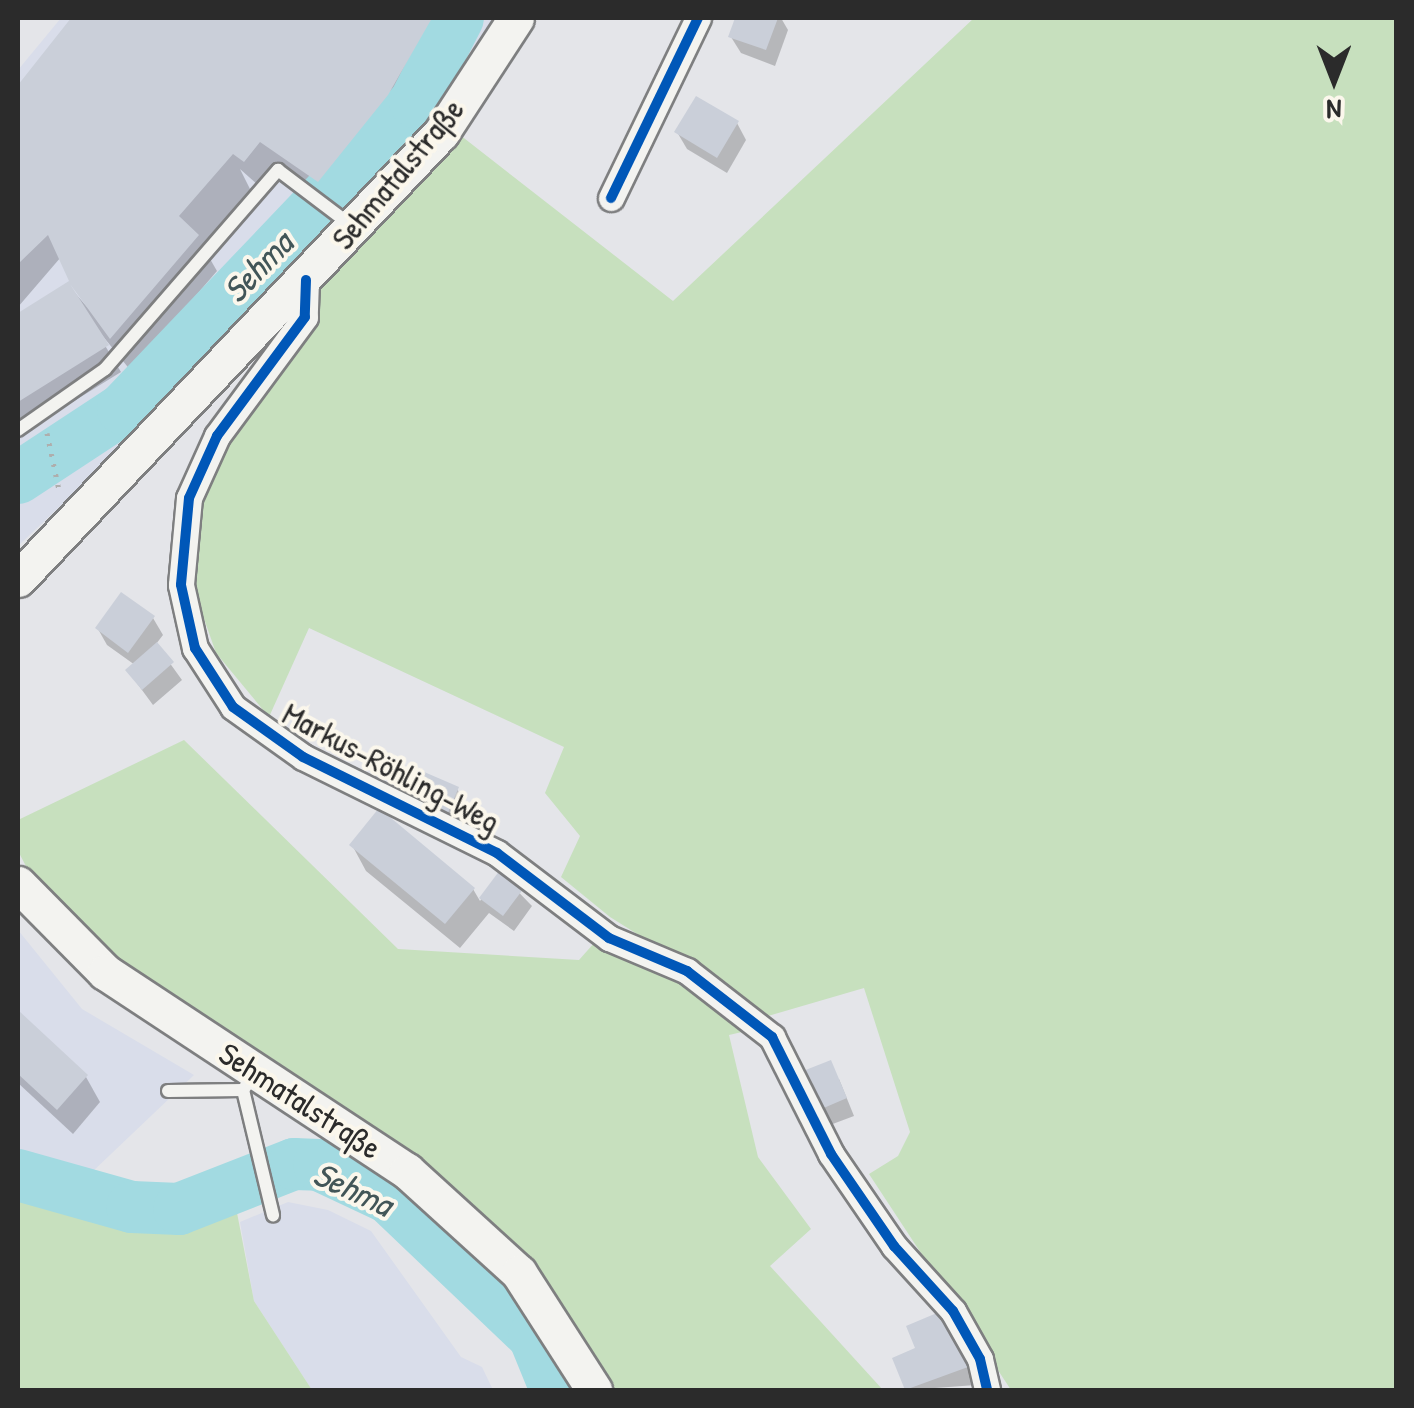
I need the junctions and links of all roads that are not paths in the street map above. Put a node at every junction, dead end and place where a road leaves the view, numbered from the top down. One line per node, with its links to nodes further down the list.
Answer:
1 (516, 18): 4 (main road, Sehmatalstraße)
2 (698, 18): 3 (street)
3 (611, 198)
4 (347, 222): 5 (main road, Sehmatalstraße); 6 (lane)
5 (306, 280): 7 (main road, Sehmatalstraße); 13 (street, Markus-Röhling-Weg)
6 (18, 430)
7 (18, 579)
8 (18, 884): 9 (main road, Sehmatalstraße)
9 (249, 1081): 10 (lane); 11 (lane); 12 (main road, Sehmatalstraße)
10 (168, 1091)
11 (273, 1215)
12 (594, 1390)
13 (987, 1390)

